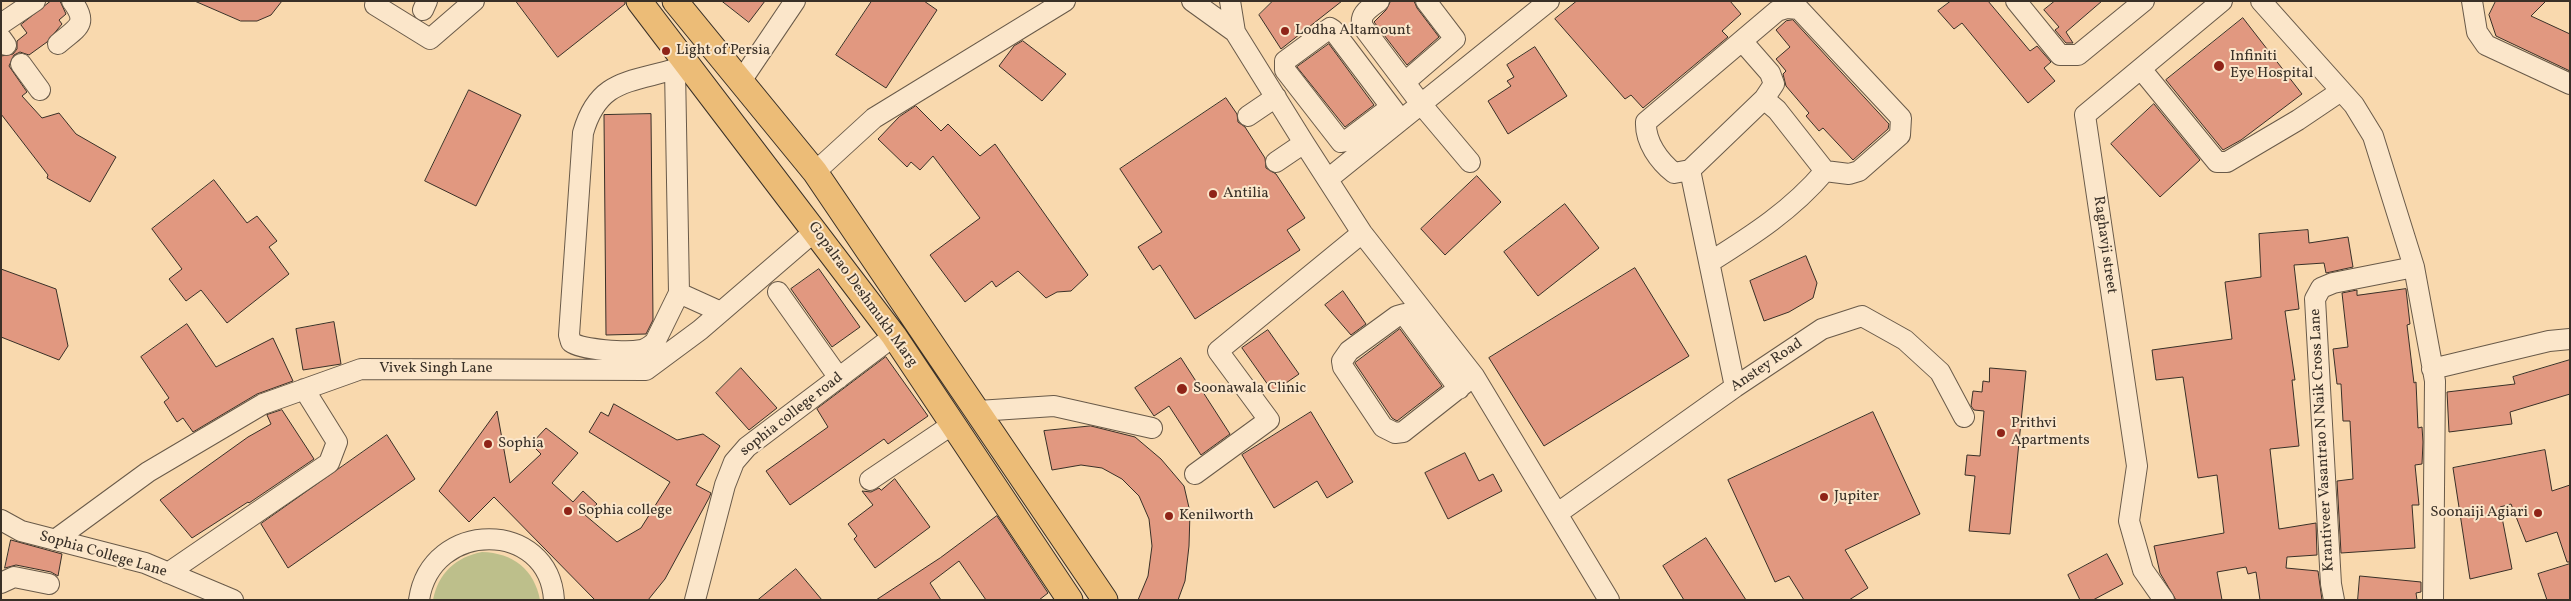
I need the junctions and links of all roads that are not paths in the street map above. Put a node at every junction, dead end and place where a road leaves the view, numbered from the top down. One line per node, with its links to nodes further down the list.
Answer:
1 (35, 1): 19 (street)
2 (72, 1): 22 (street)
3 (474, 1): 18 (street)
4 (639, 1): 24 (main road, Gopalrao Deshmukh Marg)
5 (675, 1): 27 (main road, Gopalrao Deshmukh Marg)
6 (795, 1): 27 (street)
7 (1064, 1): 42 (street)
8 (1192, 1): 20 (street)
9 (1230, 1): 20 (street)
10 (1379, 1): 28 (street)
11 (1426, 1): 28 (street)
12 (1549, 1): 34 (street)
13 (2016, 1): 14 (street)
14 (2144, 1)
15 (2222, 1): 25 (street)
16 (2261, 1): 31 (street)
17 (2472, 1): 29 (street)
18 (375, 6)
19 (1, 24)
20 (1235, 32): 32 (street)
21 (1742, 40): 33 (street); 41 (street); 43 (street)
22 (58, 44)
23 (21, 64): 30 (street)
24 (679, 64): 45 (main road, Gopalrao Deshmukh Marg); 50 (street); 50 (street)
25 (2141, 69): 31 (street); 80 (street, Raghavji street)
26 (1288, 73): 32 (street); 35 (street); 37 (street)
27 (741, 81): 42 (main road, Gopalrao Deshmukh Marg)
28 (1405, 82): 34 (street)
29 (2570, 84)
30 (40, 90)
31 (2341, 90): 48 (street)
32 (1273, 92): 36 (street); 38 (street)
33 (1764, 99): 41 (street); 43 (street)
34 (1422, 104): 35 (street); 40 (street)
35 (1396, 114): 37 (street); 44 (street)
36 (1248, 116)
37 (1335, 136): 38 (street)
38 (1308, 149): 39 (street); 44 (street)
39 (1276, 162)
40 (1470, 162)
41 (1690, 170): 47 (street)
42 (815, 172): 61 (main road, Gopalrao Deshmukh Marg)
43 (1825, 172): 47 (street)
44 (1328, 179): 46 (street)
45 (815, 231): 51 (street, Vivek Singh Lane); 53 (main road, Gopalrao Deshmukh Marg)
46 (1362, 233): 52 (street); 65 (street)
47 (1710, 262): 58 (street)
48 (2414, 267): 55 (street); 81 (street, Krantiveer Vasantrao N Naik Cross Lane)
49 (778, 292): 57 (street)
50 (679, 293): 51 (street)
51 (721, 312): 59 (street, Vivek Singh Lane)
52 (1420, 321): 56 (street); 60 (street); 60 (street)
53 (894, 336): 57 (street, sophia college road); 63 (main road, Gopalrao Deshmukh Marg)
54 (2570, 339): 55 (street)
55 (2432, 369): 82 (street)
56 (1474, 376): 60 (street); 67 (street)
57 (839, 378): 76 (street, sophia college road)
58 (1735, 387): 62 (street, Anstey Road); 67 (street, Anstey Road)
59 (304, 389): 69 (street, Vivek Singh Lane); 70 (street)
60 (1459, 389)
61 (978, 411): 64 (street); 78 (main road, Gopalrao Deshmukh Marg)
62 (1964, 418)
63 (953, 424): 66 (street); 77 (main road, Gopalrao Deshmukh Marg)
64 (1152, 428)
65 (1195, 474)
66 (870, 480)
67 (1558, 514): 79 (street)
68 (1, 520): 69 (street, Sophia College Lane)
69 (55, 540): 70 (street, Sophia College Lane)
70 (168, 573): 73 (street, Sophia College Lane)
71 (1, 583): 72 (street)
72 (49, 584)
73 (233, 600)
74 (419, 600): 75 (street)
75 (554, 600)
76 (696, 600)
77 (1070, 600)
78 (1105, 600)
79 (1609, 600)
80 (2164, 600)
81 (2334, 600)
82 (2434, 600)

